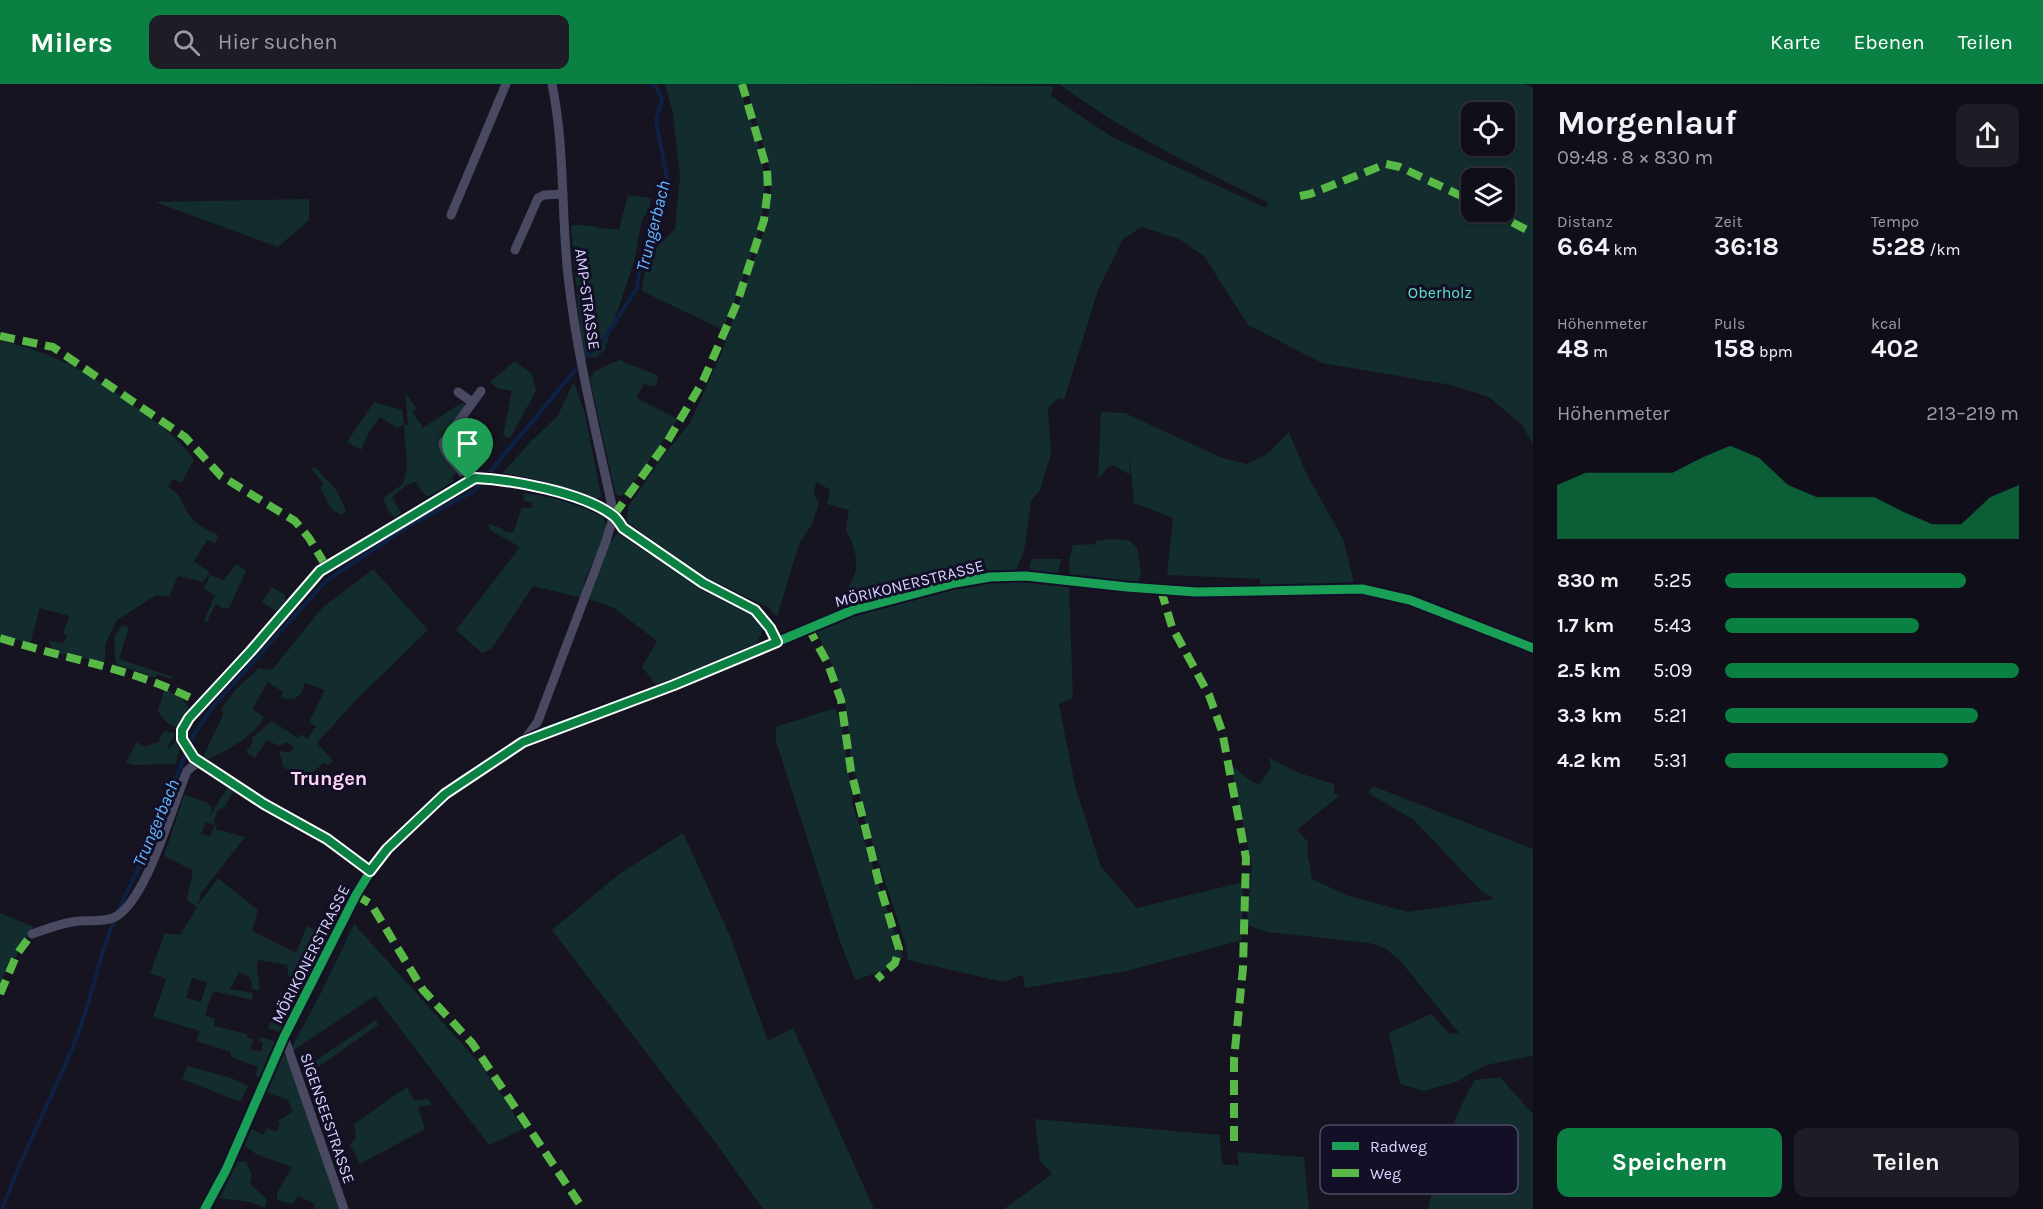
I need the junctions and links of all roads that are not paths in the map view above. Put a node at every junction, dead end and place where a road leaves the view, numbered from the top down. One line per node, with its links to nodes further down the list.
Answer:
1 (506, 84): 4 (street)
2 (552, 84): 3 (street, AMP-STRASSE)
3 (563, 194): 5 (street); 10 (street, AMP-STRASSE)
4 (451, 214)
5 (515, 250)
6 (481, 391): 8 (street)
7 (458, 392): 8 (street)
8 (472, 402): 9 (street)
9 (472, 479): 10 (street); 14 (street)
10 (614, 515): 11 (street); 13 (street, AMP-STRASSE)
11 (777, 642): 12 (street, MÖRIKONERSTRASSE); 13 (street, MÖRIKONERSTRASSE)
12 (1533, 648)
13 (523, 742): 15 (street, MÖRIKONERSTRASSE)
14 (198, 760): 15 (street); 16 (street)
15 (370, 871): 17 (street, MÖRIKONERSTRASSE)
16 (32, 934)
17 (284, 1037): 18 (street, MÖRIKONERSTRASSE); 19 (street, SIGENSEESTRASSE)
18 (205, 1209)
19 (344, 1209)

